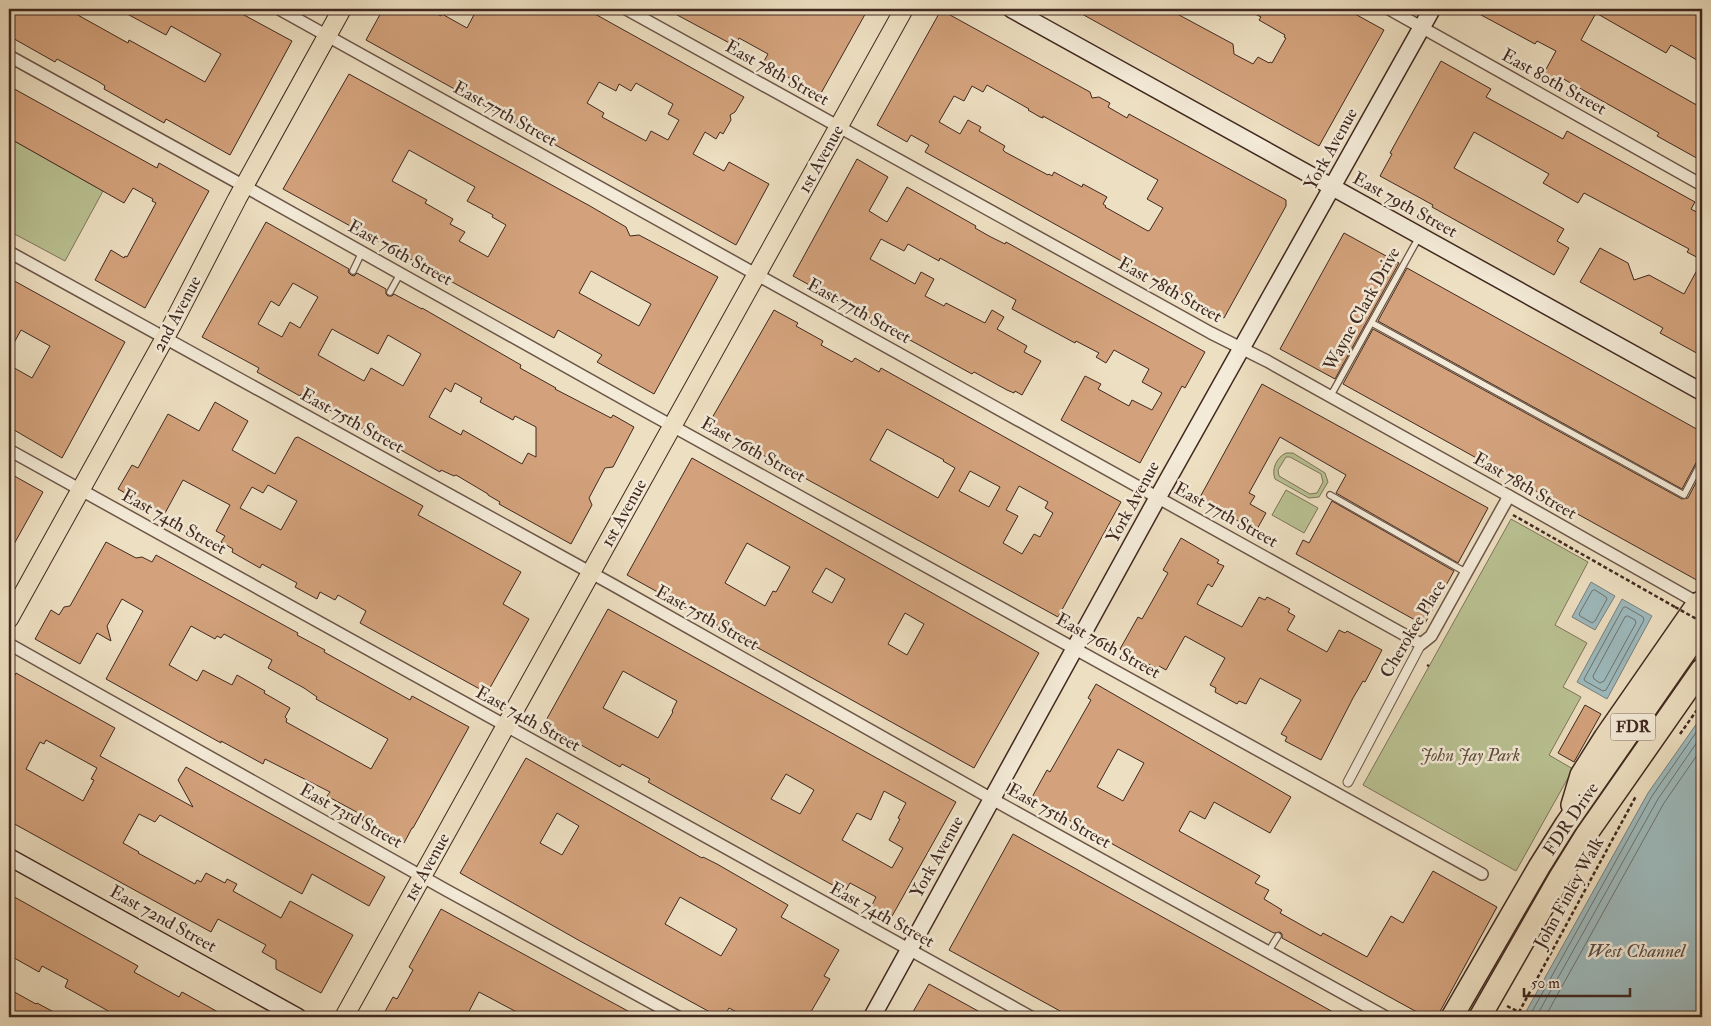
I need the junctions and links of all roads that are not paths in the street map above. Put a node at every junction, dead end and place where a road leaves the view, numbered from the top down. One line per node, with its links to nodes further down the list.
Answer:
1 (279, 9): 9 (street, East 77th Street)
2 (342, 9): 9 (main road, 2nd Avenue)
3 (626, 9): 11 (street, East 78th Street)
4 (904, 9): 11 (main road, 1st Avenue)
5 (1011, 9): 14 (main road, East 79th Street)
6 (1389, 9): 8 (street, East 80th Street)
7 (1432, 9): 8 (main road, York Avenue)
8 (1422, 27): 12 (street, East 80th Street); 14 (main road, York Avenue)
9 (328, 36): 13 (main road, 2nd Avenue); 20 (street, East 77th Street)
10 (9, 56): 13 (street, East 76th Street)
11 (839, 127): 20 (main road, 1st Avenue); 24 (street, East 78th Street)
12 (1702, 185)
13 (244, 186): 17 (street, East 76th Street); 23 (main road, 2nd Avenue)
14 (1332, 187): 15 (main road, East 79th Street); 24 (main road, York Avenue)
15 (1420, 236): 22 (lane, Wayne Clark Drive); 25 (main road, East 79th Street)
16 (9, 252): 23 (street, East 75th Street)
17 (362, 252): 18 (lane); 19 (street, East 76th Street)
18 (353, 270)
19 (400, 274): 21 (lane); 27 (street, East 76th Street)
20 (758, 274): 27 (main road, 1st Avenue); 33 (street, East 77th Street)
21 (390, 292)
22 (1372, 323): 26 (lane, Wayne Clark Drive); 29 (lane)
23 (165, 338): 30 (main road, 2nd Avenue); 35 (street, East 75th Street)
24 (1241, 348): 26 (street, East 78th Street); 33 (main road, York Avenue)
25 (1702, 392)
26 (1330, 397): 32 (street, East 78th Street)
27 (672, 426): 35 (main road, 1st Avenue); 41 (street, East 76th Street)
28 (9, 450): 30 (street, East 74th Street)
29 (1702, 461)
30 (81, 490): 37 (main road, 2nd Avenue); 43 (street, East 74th Street)
31 (1330, 494): 34 (lane)
32 (1509, 496): 34 (street, Cherokee Place); 36 (street, East 78th Street)
33 (1158, 497): 40 (street, East 77th Street); 41 (main road, York Avenue)
34 (1467, 572): 40 (street, Cherokee Place)
35 (590, 573): 43 (main road, 1st Avenue); 45 (street, East 75th Street)
36 (1701, 607): 46 (highway)
37 (9, 619)
38 (1702, 628): 46 (highway, FDR Drive / FDR)
39 (9, 644): 49 (street, East 73rd Street)
40 (1421, 644): 44 (street, Cherokee Place)
41 (1075, 648): 45 (main road, York Avenue); 48 (street, East 76th Street)
42 (1702, 669): 60 (highway, FDR Drive / FDR)
43 (505, 726): 49 (main road, 1st Avenue); 51 (street, East 74th Street)
44 (1348, 782)
45 (992, 799): 51 (main road, York Avenue); 52 (street, East 75th Street)
46 (1566, 824): 59 (highway, FDR Drive / FDR)
47 (9, 857): 53 (main road, East 72nd Street)
48 (1482, 874)
49 (422, 876): 54 (main road, 1st Avenue); 55 (street, East 73rd Street)
50 (1278, 936): 52 (lane)
51 (909, 950): 56 (main road, York Avenue); 57 (street, East 74th Street)
52 (1268, 952): 58 (street, East 75th Street)
53 (298, 1017)
54 (344, 1017)
55 (678, 1017)
56 (872, 1017)
57 (1031, 1017)
58 (1386, 1017)
59 (1452, 1017)
60 (1480, 1017)

